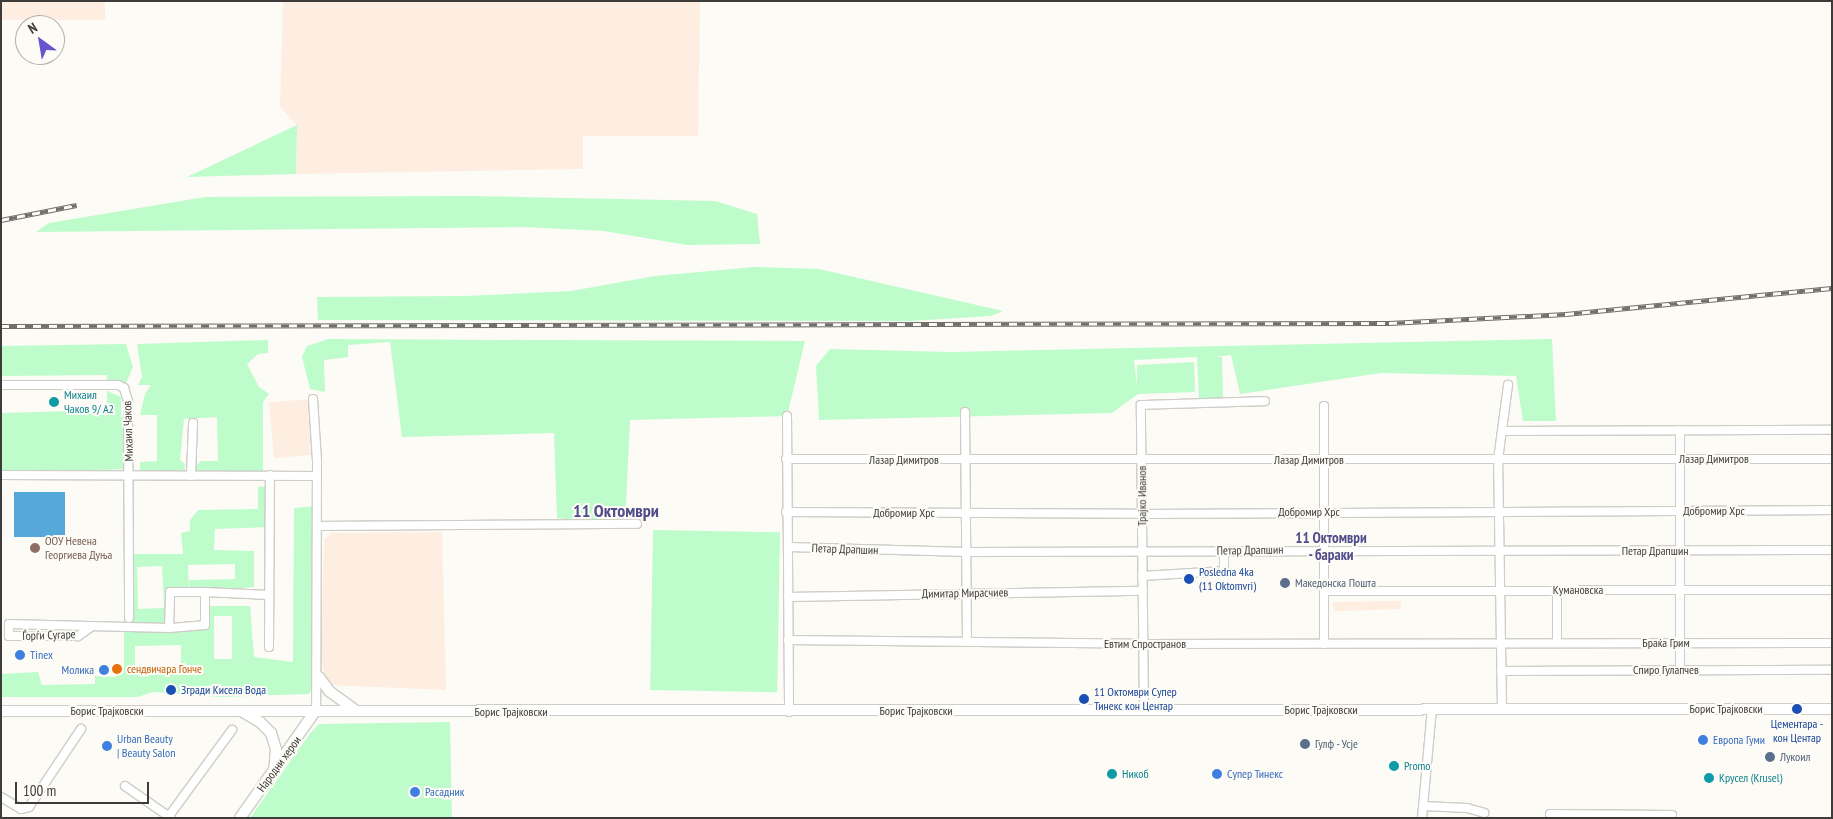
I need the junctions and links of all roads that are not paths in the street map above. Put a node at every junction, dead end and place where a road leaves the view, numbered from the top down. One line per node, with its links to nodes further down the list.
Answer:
1 (1, 385): 23 (street, Михаил Чаков)
2 (1508, 385): 11 (street)
3 (313, 399): 22 (street)
4 (1264, 401): 15 (street, Трајко Иванов)
5 (1324, 406): 16 (street)
6 (966, 412): 12 (street)
7 (787, 416): 13 (street)
8 (193, 423): 21 (street)
9 (1680, 430): 10 (street); 11 (street); 18 (street)
10 (1832, 430)
11 (1502, 431): 17 (street)
12 (965, 458): 13 (street, Лазар Димитров); 15 (street, Лазар Димитров); 29 (street)
13 (786, 459): 26 (street)
14 (1832, 459): 18 (street, Лазар Димитров)
15 (1142, 460): 16 (street, Лазар Димитров); 30 (street, Трајко Иванов)
16 (1322, 460): 17 (street, Лазар Димитров); 27 (street)
17 (1498, 460): 18 (street, Лазар Димитров); 28 (street)
18 (1680, 460): 25 (street)
19 (1, 475): 23 (street, Михаил Чаков)
20 (270, 475): 21 (street, Михаил Чаков); 22 (street, Михаил Чаков); 50 (street)
21 (191, 476): 23 (street, Михаил Чаков)
22 (317, 476): 32 (street)
23 (130, 477): 52 (street, Михаил Чаков)
24 (1832, 510): 25 (street, Добромир Хрс)
25 (1680, 511): 28 (street, Добромир Хрс); 36 (street)
26 (786, 512): 29 (street, Добромир Хрс); 33 (street)
27 (1324, 512): 28 (street, Добромир Хрс); 30 (street, Добромир Хрс); 35 (street)
28 (1499, 512): 39 (street)
29 (966, 513): 30 (street, Добромир Хрс); 40 (street)
30 (1142, 514): 38 (street, Трајко Иванов)
31 (637, 524): 32 (street)
32 (317, 526): 67 (street)
33 (788, 547): 40 (street, Петар Драпшин); 51 (street)
34 (1224, 550): 35 (street, Петар Драпшин); 38 (street, Петар Драпшин); 41 (street)
35 (1324, 550): 39 (street, Петар Драпшин); 46 (street)
36 (1680, 550): 37 (street, Петар Драпшин); 39 (street, Петар Драпшин); 43 (street)
37 (1832, 550)
38 (1142, 551): 40 (street, Петар Драпшин); 41 (street, Трајко Иванов)
39 (1499, 551): 47 (street)
40 (968, 552): 49 (street)
41 (1142, 576): 45 (street, Трајко Иванов)
42 (1557, 590): 43 (street, Кумановска); 47 (street, Кумановска); 58 (street)
43 (1680, 590): 44 (street, Кумановска); 59 (street)
44 (1832, 590)
45 (1142, 591): 49 (street, Димитар Мирасчиев); 61 (street, Трајко Иванов)
46 (1324, 591): 47 (street, Кумановска); 62 (street)
47 (1500, 591): 57 (street)
48 (205, 592): 50 (street); 54 (street, Ѓорѓи Сугаре); 54 (street)
49 (968, 592): 51 (street, Димитар Мирасчиев); 56 (street)
50 (269, 595): 63 (street)
51 (788, 597): 55 (street)
52 (129, 618)
53 (92, 627): 53 (street, Ѓорѓи Сугаре); 54 (street, Ѓорѓи Сугаре)
54 (169, 628)
55 (788, 640): 56 (street, Евтим Спространов); 76 (street)
56 (967, 641): 61 (street, Евтим Спространов)
57 (1501, 642): 58 (street, Браќа Грим); 62 (street, Евтим Спространов); 66 (street)
58 (1557, 642): 59 (street, Браќа Грим)
59 (1680, 643): 60 (street, Браќа Грим); 64 (street)
60 (1832, 643)
61 (1143, 644): 62 (street, Евтим Спространов); 75 (street, Трајко Иванов)
62 (1324, 644)
63 (269, 647)
64 (1680, 670): 65 (street, Спиро Гулапчев); 66 (street, Спиро Гулапчев)
65 (1832, 670)
66 (1501, 671): 68 (street)
67 (319, 677): 72 (street); 74 (street)
68 (1502, 708): 69 (street, Борис Трајковски); 70 (street, Борис Трајковски)
69 (1432, 709): 75 (street, Борис Трајковски); 82 (street)
70 (1832, 709)
71 (240, 710): 72 (street, Борис Трајковски); 73 (street, Борис Трајковски); 79 (street)
72 (316, 710): 74 (street, Борис Трајковски); 79 (street, Народни херои)
73 (1, 711)
74 (357, 711): 76 (street, Борис Трајковски)
75 (1144, 711): 76 (street, Борис Трајковски)
76 (789, 712)
77 (81, 728): 81 (street)
78 (232, 730): 86 (street)
79 (274, 772): 87 (street, Народни херои)
80 (125, 786): 86 (street)
81 (1, 797)
82 (1424, 806): 83 (street); 88 (street)
83 (1484, 813)
84 (1550, 814): 85 (street)
85 (1672, 815)
86 (170, 817)
87 (240, 818)
88 (1422, 818)

